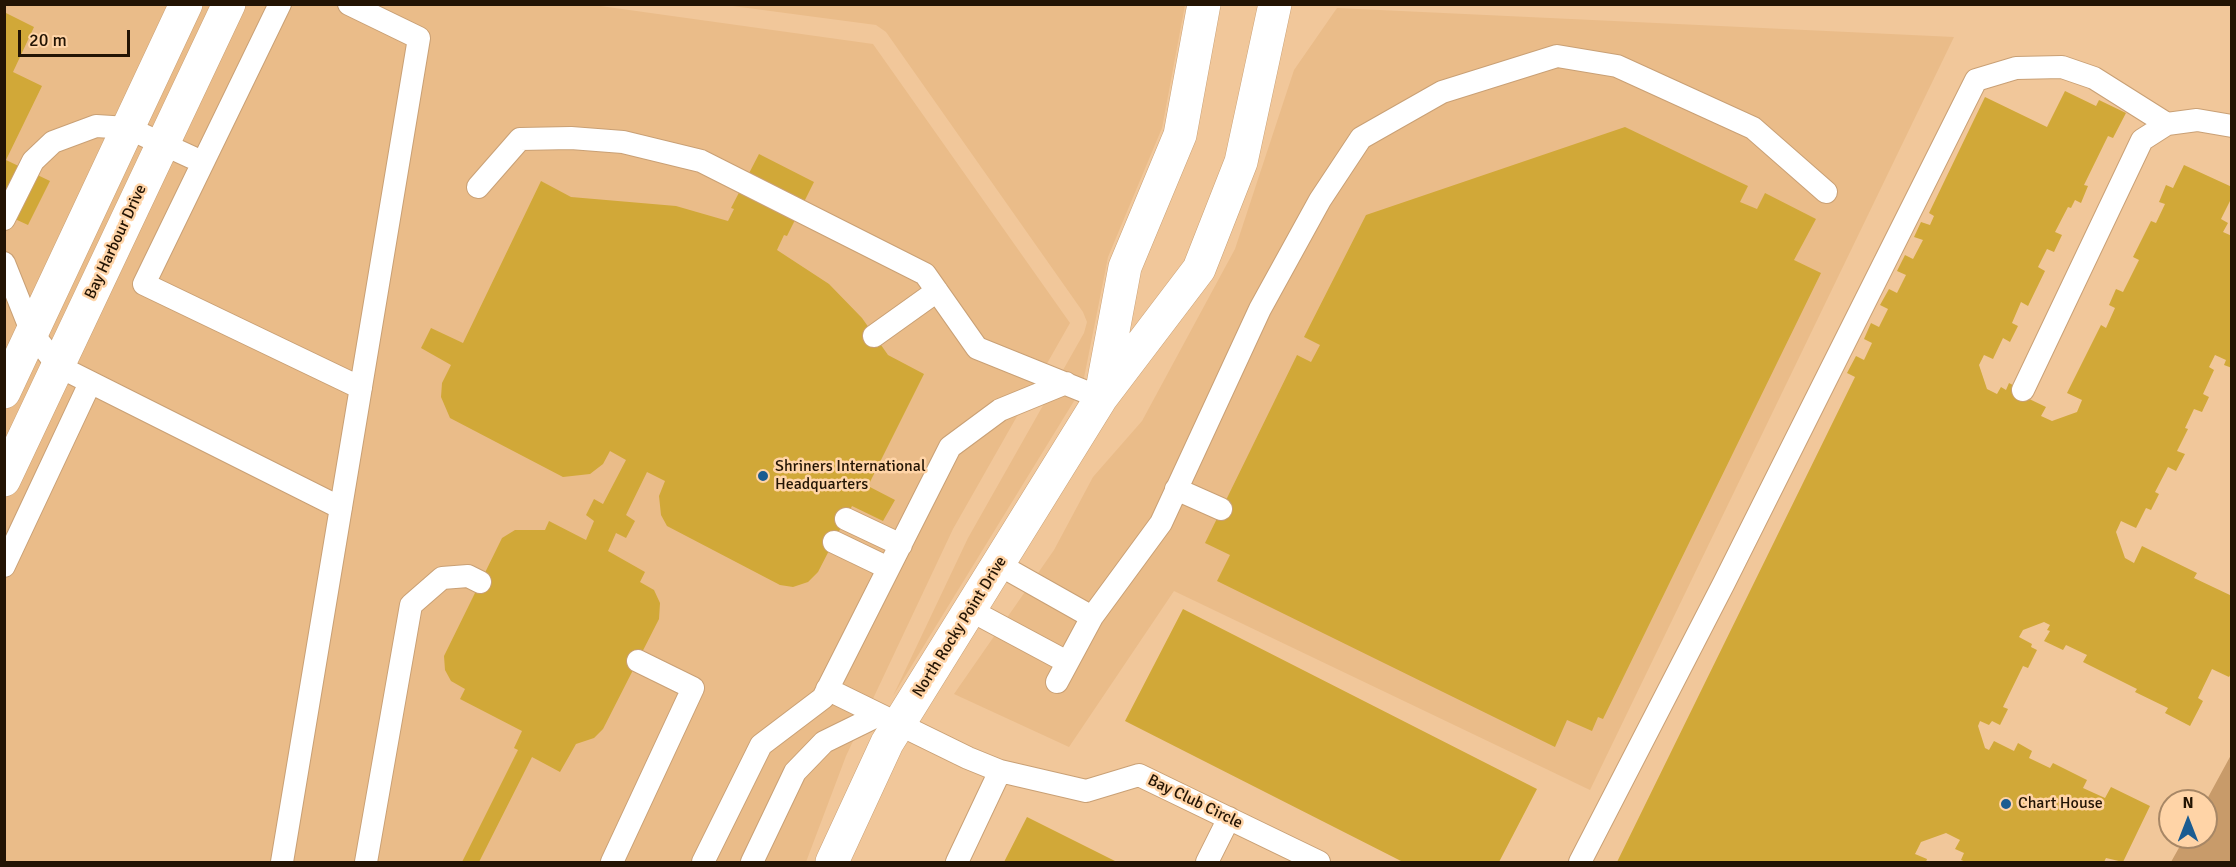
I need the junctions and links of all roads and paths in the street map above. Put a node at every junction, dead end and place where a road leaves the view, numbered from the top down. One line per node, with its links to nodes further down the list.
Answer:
1 (186, 4): 9 (street)
2 (229, 4): 10 (street, Bay Harbour Drive)
3 (280, 4): 11 (lane)
4 (349, 4): 22 (lane)
5 (1204, 4): 25 (street, North Rocky Point Drive)
6 (1275, 4): 25 (street, North Rocky Point Drive)
7 (2167, 124): 8 (lane); 23 (lane); 53 (lane)
8 (2232, 126)
9 (128, 128): 10 (lane); 14 (lane); 17 (street)
10 (162, 143): 11 (lane); 19 (street, Bay Harbour Drive)
11 (202, 162): 22 (lane)
12 (478, 187): 16 (lane)
13 (1826, 192): 27 (lane)
14 (4, 219)
15 (4, 263): 17 (lane)
16 (937, 291): 18 (lane); 21 (lane)
17 (32, 333): 19 (lane); 24 (street)
18 (874, 336)
19 (58, 366): 20 (lane); 26 (street, Bay Harbour Drive)
20 (90, 383): 28 (lane); 34 (lane)
21 (1066, 383): 25 (lane); 32 (lane)
22 (361, 388): 28 (lane)
23 (2023, 390)
24 (4, 392)
25 (1101, 398): 33 (street, North Rocky Point Drive)
26 (4, 480)
27 (1176, 489): 29 (lane); 38 (lane)
28 (341, 508): 44 (lane)
29 (1221, 509)
30 (846, 519): 32 (lane)
31 (834, 542): 35 (lane)
32 (901, 545): 35 (lane)
33 (998, 564): 37 (street, North Rocky Point Drive); 38 (lane)
34 (4, 566)
35 (888, 568): 40 (lane)
36 (480, 582): 45 (lane)
37 (970, 610): 38 (lane); 41 (street, North Rocky Point Drive)
38 (1092, 617)
39 (638, 661): 46 (lane)
40 (827, 689): 41 (lane, Bay Club Circle); 47 (lane)
41 (889, 720): 42 (lane, Bay Club Circle); 48 (lane); 49 (street, North Rocky Point Drive)
42 (1000, 771): 43 (lane, Bay Club Circle); 50 (lane)
43 (1229, 818): 51 (lane); 52 (lane, Bay Club Circle)
44 (282, 862)
45 (366, 862)
46 (612, 862)
47 (703, 862)
48 (752, 862)
49 (832, 862)
50 (957, 862)
51 (1207, 862)
52 (1319, 862)
53 (1580, 862)

